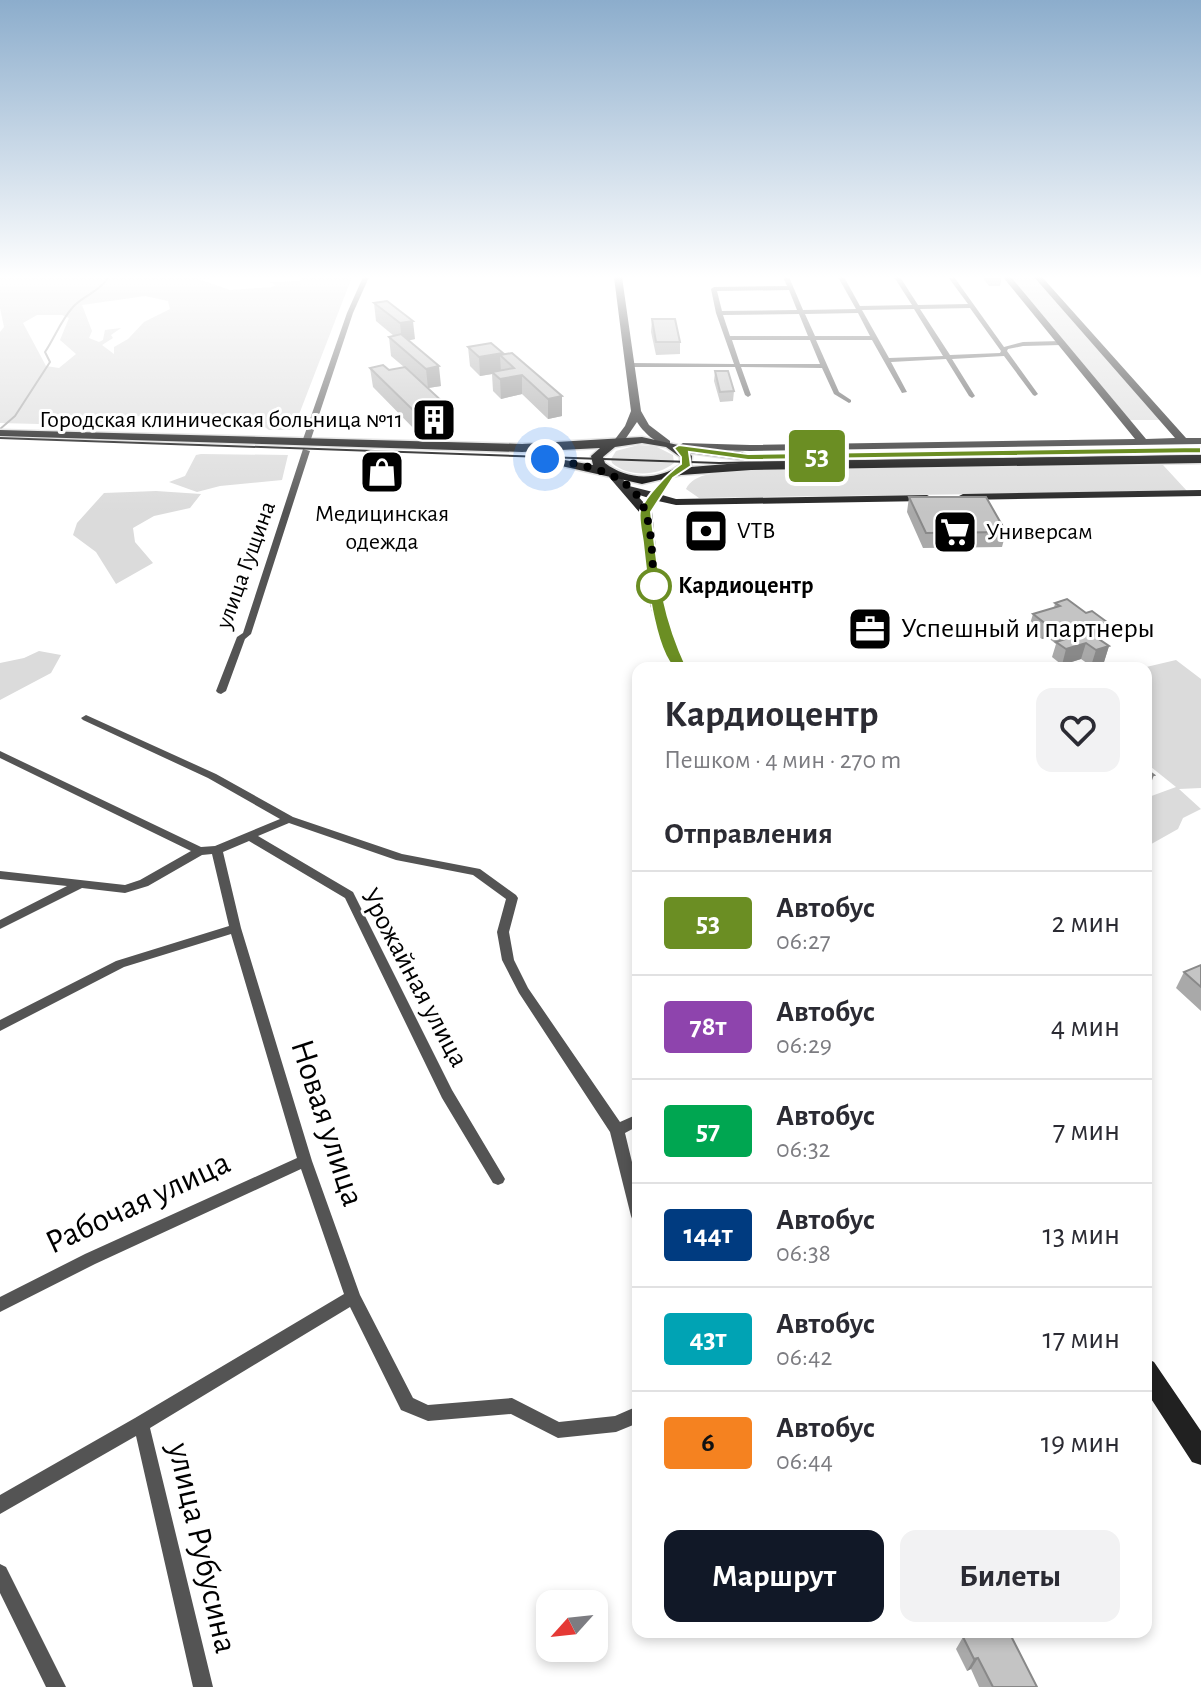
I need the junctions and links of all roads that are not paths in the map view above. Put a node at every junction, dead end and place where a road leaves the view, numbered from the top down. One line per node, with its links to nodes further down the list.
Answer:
1 (1005, 355): 17 (street)
2 (336, 356): 29 (street, улица Гущина)
3 (629, 356): 13 (street)
4 (734, 356): 15 (street)
5 (819, 356): 14 (street)
6 (886, 356): 12 (street)
7 (946, 356): 11 (street)
8 (995, 356): 11 (street)
9 (1072, 356): 26 (street)
10 (1108, 356): 23 (street)
11 (948, 359): 12 (street); 19 (street)
12 (889, 360): 16 (street)
13 (630, 365): 15 (street); 21 (street)
14 (823, 366): 15 (street); 20 (street)
15 (737, 367): 18 (street)
16 (904, 392)
17 (1035, 394)
18 (748, 395)
19 (972, 396)
20 (849, 401)
21 (636, 411): 27 (street); 28 (street)
22 (0, 433): 29 (main road)
23 (1183, 441): 24 (street); 26 (street)
24 (1201, 441)
25 (0, 442): 29 (main road)
26 (1143, 442): 28 (street)
27 (615, 443): 28 (main road); 29 (main road); 32 (main road)
28 (673, 445): 30 (main road); 33 (main road)
29 (306, 447): 32 (main road); 42 (street, улица Гущина)
30 (1201, 450)
31 (1201, 459): 33 (main road)
32 (611, 474): 33 (main road); 34 (street)
33 (674, 474): 36 (street); 39 (street)
34 (629, 489): 36 (street); 40 (street)
35 (1201, 493): 38 (street)
36 (654, 498): 39 (street); 40 (street)
37 (938, 498): 39 (street)
38 (954, 498)
39 (686, 503)
40 (646, 512): 41 (street)
41 (677, 662)
42 (221, 691)
43 (86, 718): 45 (street)
44 (0, 754): 48 (street)
45 (289, 819): 46 (street); 55 (street)
46 (251, 837): 47 (street); 57 (street, Урожайная улица)
47 (217, 850): 48 (street); 52 (street, Новая улица)
48 (200, 851): 50 (street)
49 (0, 875): 50 (street)
50 (81, 884): 51 (street)
51 (0, 925)
52 (235, 928): 53 (street); 56 (street, Новая улица)
53 (0, 1026)
54 (632, 1123): 55 (street)
55 (617, 1130): 58 (street)
56 (305, 1161): 59 (street, Новая улица); 60 (street, Рабочая улица)
57 (498, 1179)
58 (632, 1191)
59 (353, 1297): 62 (street, Новая улица); 63 (street, улица Рубусина)
60 (0, 1305)
61 (1152, 1379): 64 (street)
62 (632, 1417)
63 (141, 1424): 65 (street, улица Рубусина); 68 (street, улица Рубусина)
64 (1201, 1453)
65 (0, 1505)
66 (0, 1573): 67 (street)
67 (56, 1687)
68 (203, 1687)

